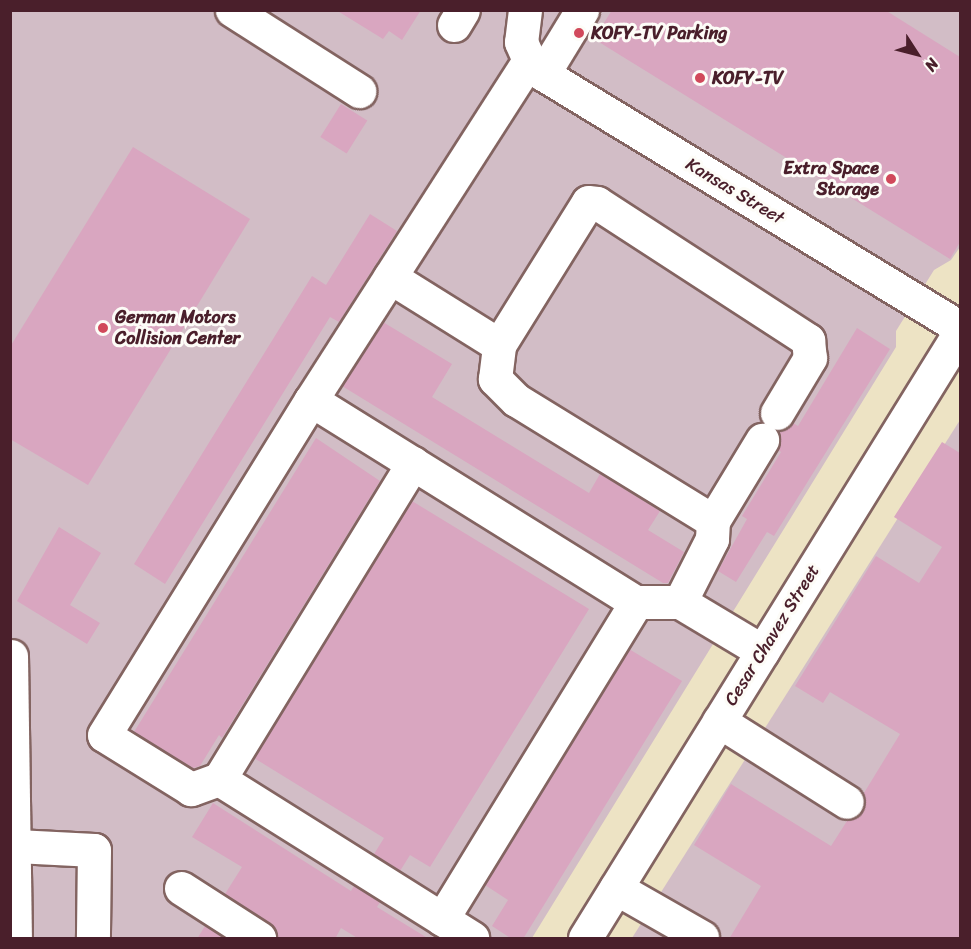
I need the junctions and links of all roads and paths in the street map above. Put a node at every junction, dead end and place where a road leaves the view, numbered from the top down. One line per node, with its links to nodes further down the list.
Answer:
1 (232, 10): 4 (main road)
2 (582, 10): 3 (main road)
3 (529, 47): 5 (main road); 6 (main road, Kansas Street)
4 (359, 91)
5 (390, 277): 7 (main road); 8 (main road)
6 (960, 330): 13 (main road, Cesar Chavez Street)
7 (499, 345): 10 (main road); 10 (main road)
8 (311, 400): 9 (main road); 16 (main road)
9 (413, 463): 11 (main road); 16 (main road)
10 (713, 521): 12 (main road)
11 (636, 602): 12 (main road); 21 (main road)
12 (680, 602): 13 (main road)
13 (762, 651): 15 (main road, Cesar Chavez Street)
14 (11, 656): 18 (main road)
15 (719, 721): 17 (main road); 20 (main road, Cesar Chavez Street)
16 (219, 779): 21 (main road)
17 (847, 802)
18 (16, 846): 23 (main road); 24 (main road)
19 (181, 888): 25 (main road)
20 (616, 888): 22 (main road); 27 (main road, Cesar Chavez Street)
21 (442, 919): 26 (main road)
22 (702, 937)
23 (15, 939)
24 (93, 939)
25 (259, 939)
26 (472, 939)
27 (585, 939)

